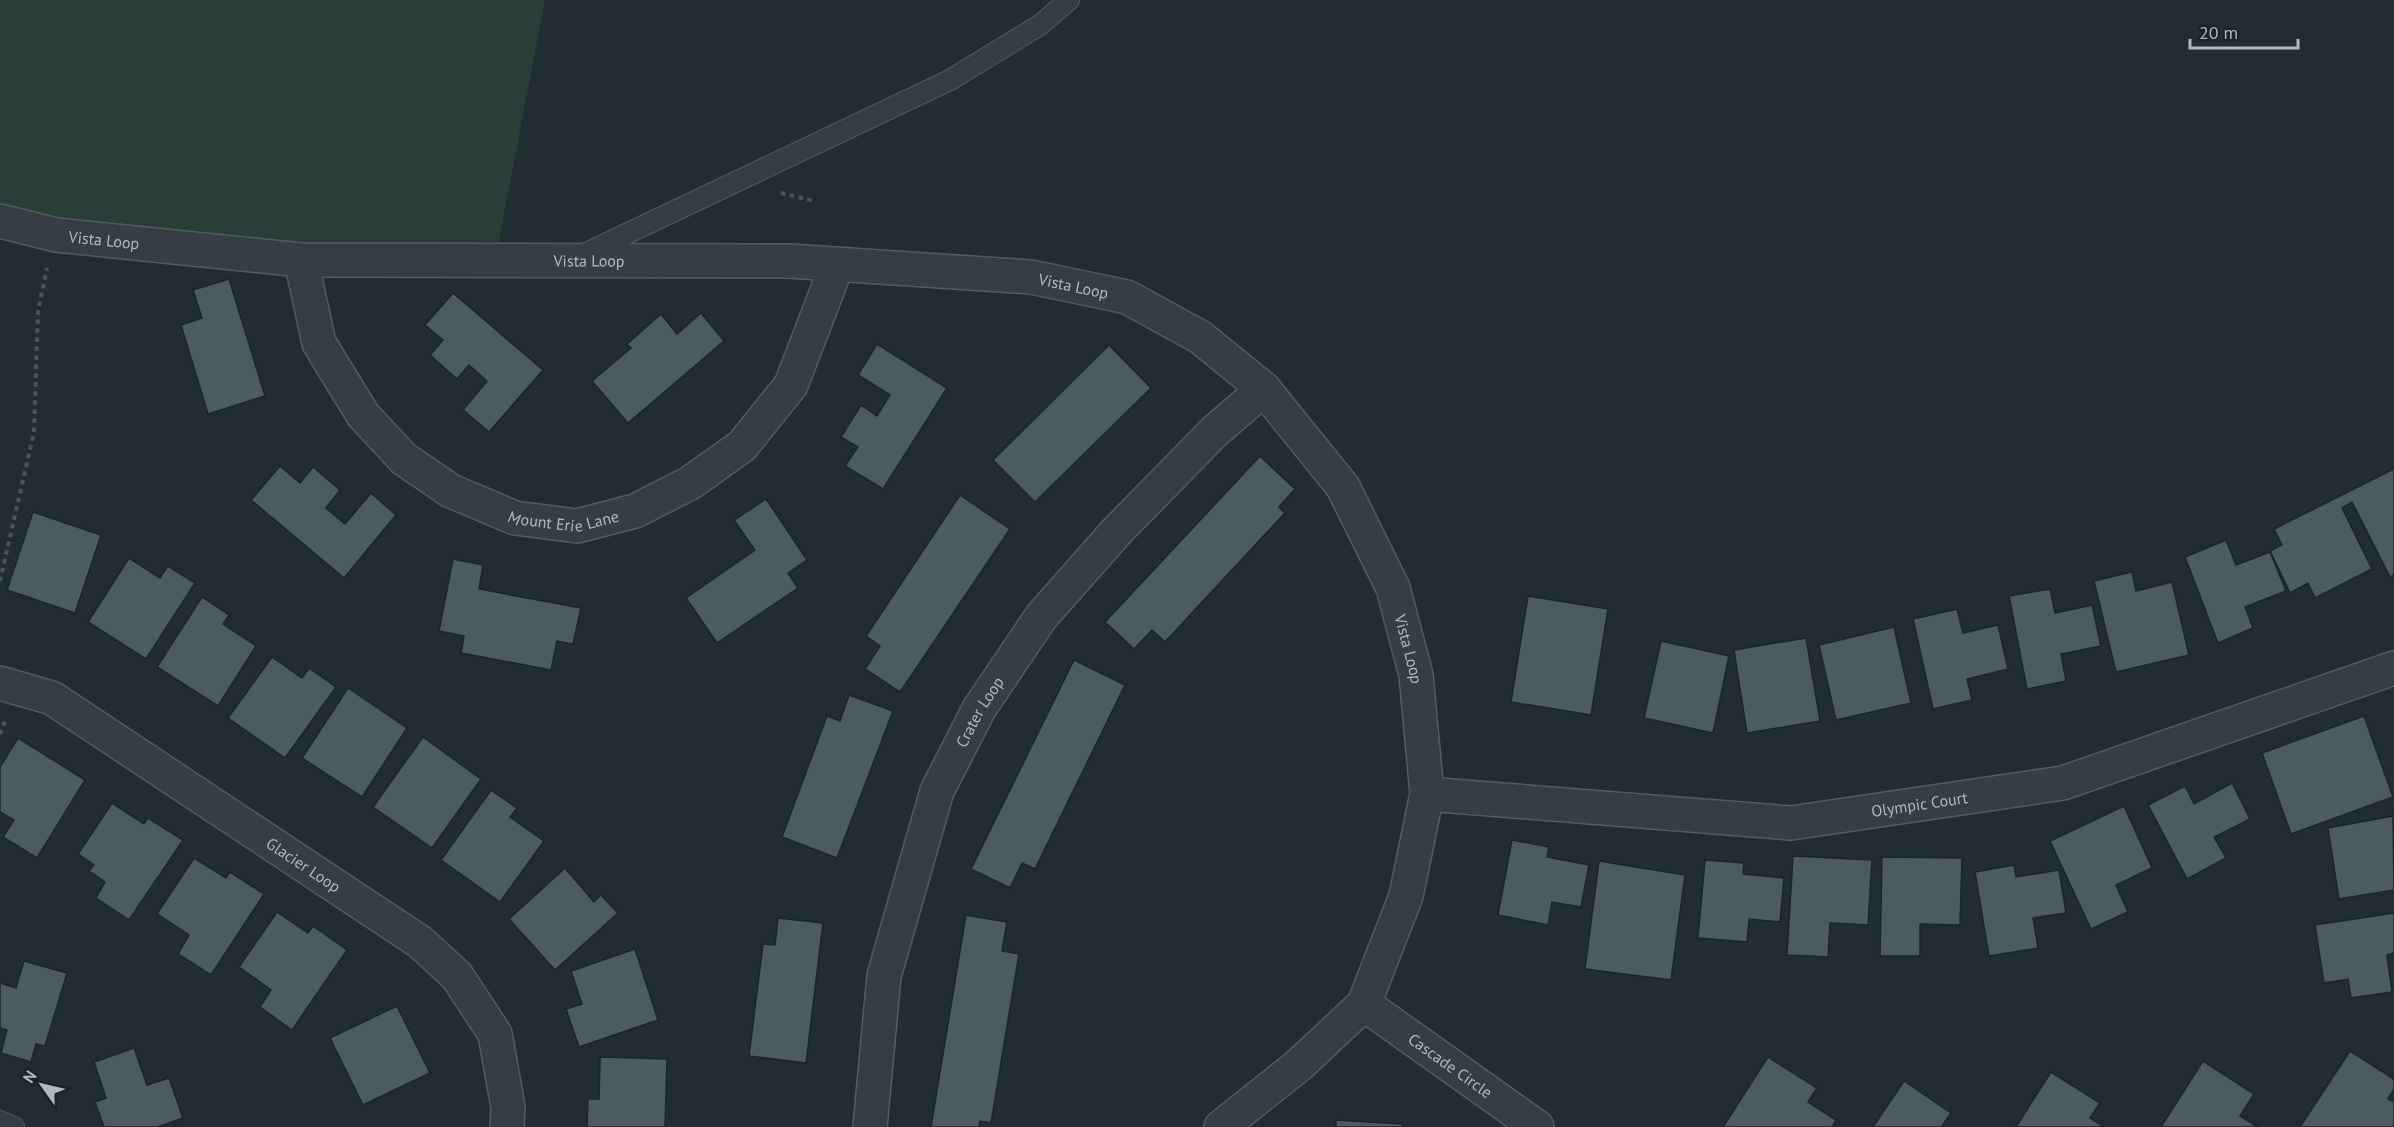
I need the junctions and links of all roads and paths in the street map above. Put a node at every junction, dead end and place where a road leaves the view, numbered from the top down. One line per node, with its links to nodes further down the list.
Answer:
1 (1069, 0): 5 (lane)
2 (0, 221): 4 (street, Vista Loop)
3 (49, 260): 8 (path)
4 (301, 260): 5 (street, Vista Loop); 6 (street, Mount Erie Lane)
5 (569, 261): 6 (street, Vista Loop)
6 (837, 265): 7 (street, Vista Loop)
7 (1264, 389): 11 (street, Vista Loop); 16 (street, Crater Loop)
8 (0, 580)
9 (2394, 668): 11 (street, Olympic Court)
10 (0, 683): 15 (street, Glacier Loop)
11 (1427, 794): 12 (street, Vista Loop)
12 (1364, 1004): 17 (street, Vista Loop); 18 (street, Cascade Circle)
13 (0, 1121): 14 (lane)
14 (14, 1127)
15 (507, 1127)
16 (870, 1127)
17 (1221, 1127)
18 (1537, 1127)

